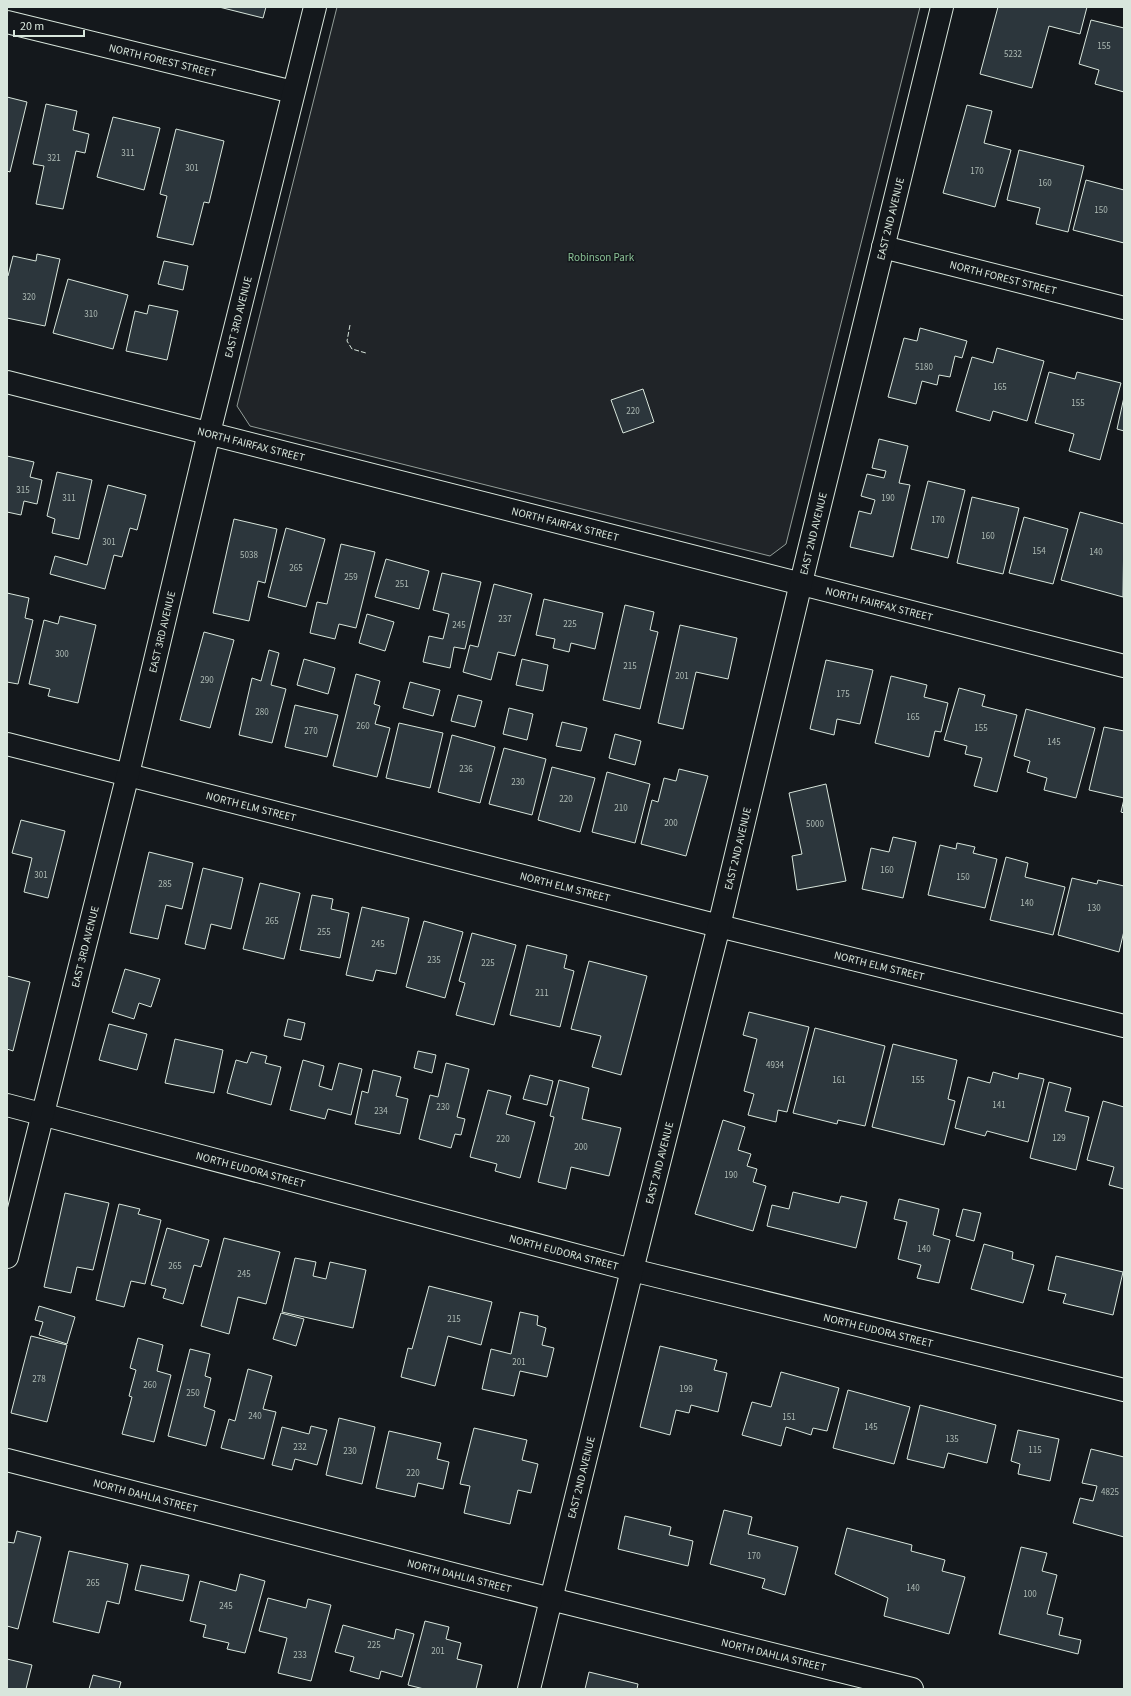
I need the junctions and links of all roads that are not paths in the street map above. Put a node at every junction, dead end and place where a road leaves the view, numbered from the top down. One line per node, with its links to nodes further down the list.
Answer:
1 (315, 7): 4 (street, EAST 3RD AVENUE)
2 (942, 7): 5 (street, EAST 2ND AVENUE)
3 (7, 22): 4 (street, NORTH FOREST STREET)
4 (293, 92): 8 (street, EAST 3RD AVENUE)
5 (883, 247): 6 (street, NORTH FOREST STREET); 9 (street, EAST 2ND AVENUE)
6 (1124, 308)
7 (7, 382): 8 (street, NORTH FAIRFAX STREET)
8 (209, 433): 9 (street, NORTH FAIRFAX STREET); 12 (street, EAST 3RD AVENUE)
9 (800, 585): 10 (street, NORTH FAIRFAX STREET); 13 (street, EAST 2ND AVENUE)
10 (1124, 666)
11 (7, 744): 12 (street, NORTH ELM STREET)
12 (128, 774): 13 (street, NORTH ELM STREET); 16 (street, EAST 3RD AVENUE)
13 (719, 926): 14 (street, NORTH ELM STREET); 18 (street, EAST 2ND AVENUE)
14 (1124, 1026)
15 (7, 1105): 16 (street, NORTH EUDORA STREET)
16 (42, 1114): 17 (street, EAST 3RD AVENUE); 18 (street, NORTH EUDORA STREET)
17 (7, 1257)
18 (632, 1270): 19 (street, NORTH EUDORA STREET); 21 (street, EAST 2ND AVENUE)
19 (1124, 1390)
20 (7, 1460): 21 (street, NORTH DAHLIA STREET)
21 (552, 1599): 22 (street, EAST 2ND AVENUE); 23 (street, NORTH DAHLIA STREET)
22 (530, 1689)
23 (912, 1689)

